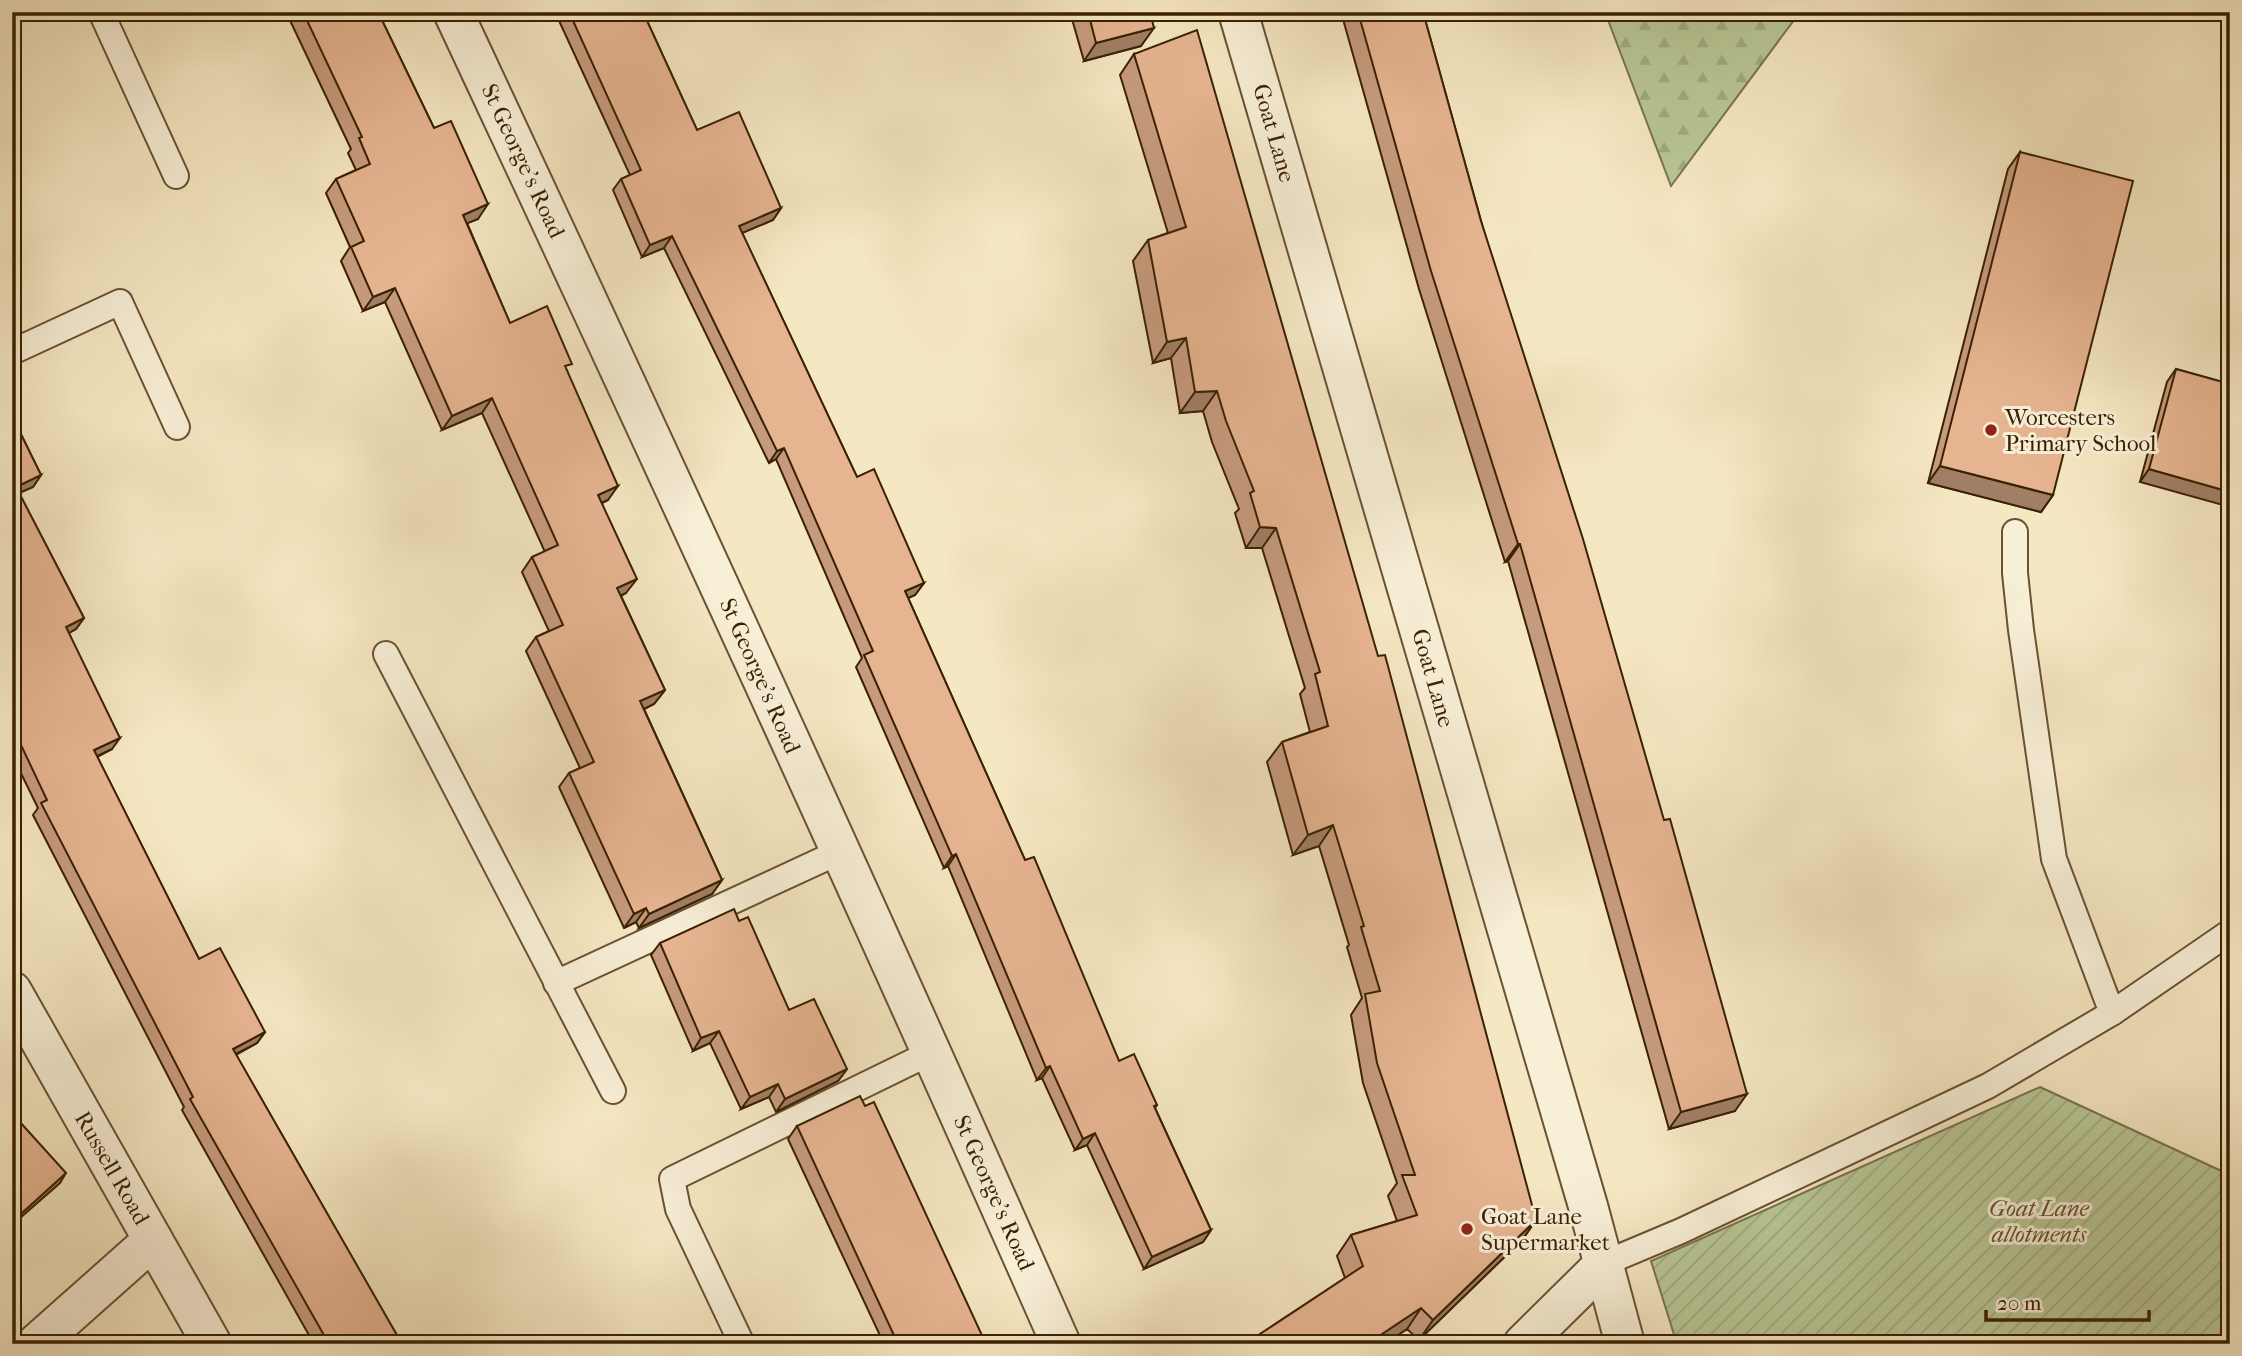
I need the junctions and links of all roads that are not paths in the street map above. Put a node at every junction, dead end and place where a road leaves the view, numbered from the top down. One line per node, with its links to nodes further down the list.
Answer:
1 (101, 12): 4 (lane)
2 (453, 12): 9 (street, St George's Road)
3 (1238, 12): 17 (street, Goat Lane)
4 (176, 176)
5 (12, 352): 6 (lane)
6 (177, 427)
7 (2015, 532): 13 (lane)
8 (386, 654): 11 (lane)
9 (839, 852): 11 (lane); 14 (street, St George's Road)
10 (2230, 932): 13 (lane)
11 (556, 983): 15 (lane)
12 (12, 991): 16 (street, Russell Road)
13 (2112, 1013): 17 (lane)
14 (930, 1054): 20 (lane); 21 (street, St George's Road)
15 (613, 1091)
16 (153, 1240): 18 (street); 19 (street, Russell Road)
17 (1605, 1263): 22 (street); 23 (street, Goat Lane)
18 (36, 1344)
19 (212, 1344)
20 (742, 1344)
21 (1061, 1344)
22 (1522, 1344)
23 (1625, 1344)

